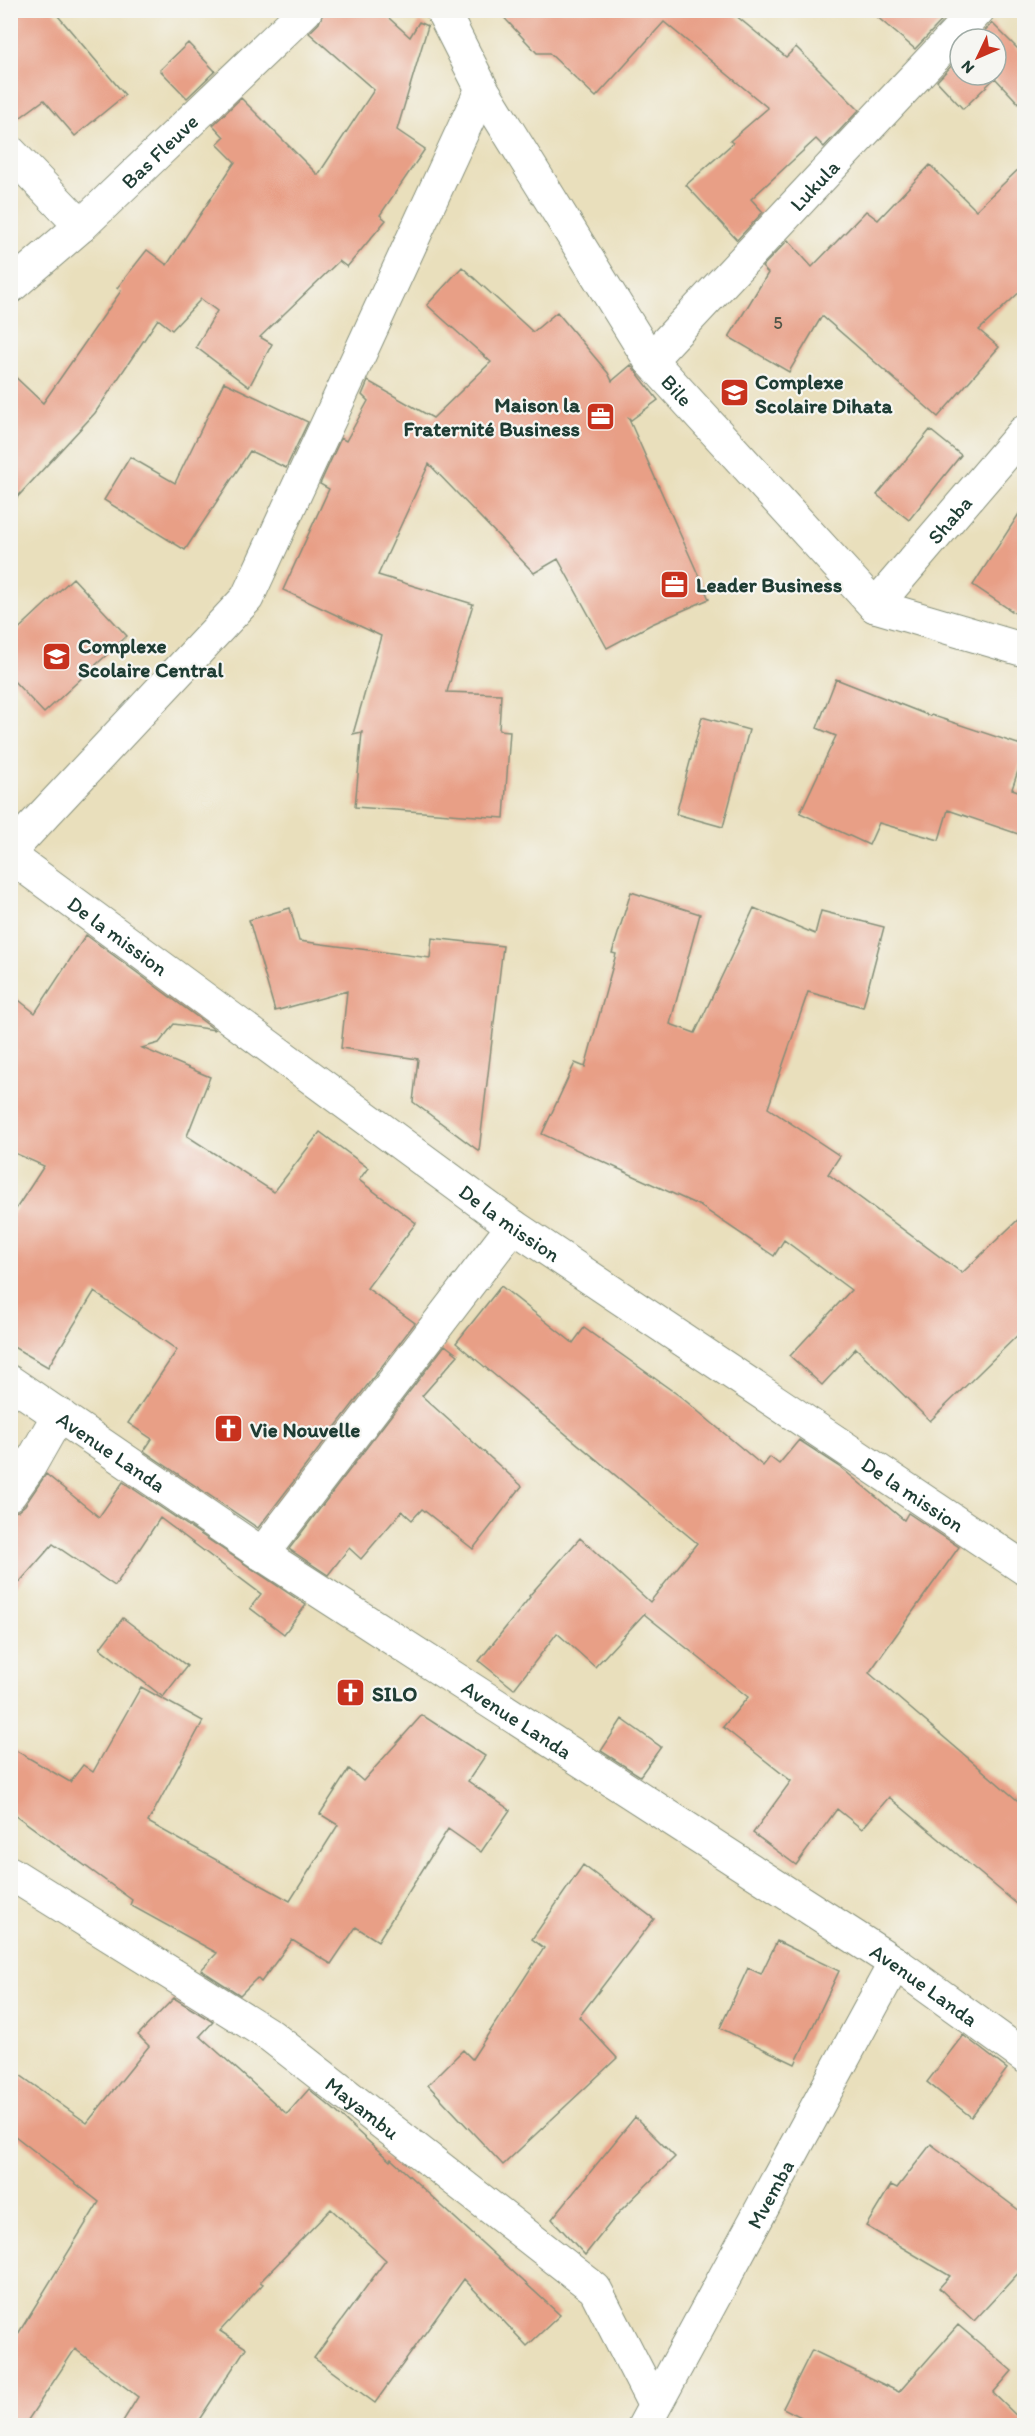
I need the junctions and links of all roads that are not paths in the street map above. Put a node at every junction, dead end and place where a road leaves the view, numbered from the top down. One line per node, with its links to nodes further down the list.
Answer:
1 (306, 10): 6 (street, Bas Fleuve)
2 (442, 10): 4 (street, Bile)
3 (978, 10): 8 (street, Lukula)
4 (482, 89): 8 (street, Bile); 12 (street)
5 (10, 152): 6 (street)
6 (81, 226): 7 (street, Bas Fleuve)
7 (10, 287)
8 (650, 360): 10 (street, Bile)
9 (1024, 432): 10 (street, Shaba)
10 (874, 606): 11 (street)
11 (1024, 650)
12 (10, 853): 13 (street, De la mission)
13 (513, 1226): 17 (street); 18 (street, De la mission)
14 (10, 1382): 15 (street, Avenue Landa)
15 (59, 1414): 16 (street); 17 (street, Avenue Landa)
16 (10, 1494)
17 (262, 1554): 20 (street, Avenue Landa)
18 (1024, 1568)
19 (10, 1873): 22 (street, Mayambu)
20 (895, 1963): 21 (street, Avenue Landa); 22 (street, Mvemba)
21 (1024, 2056)
22 (649, 2415)

